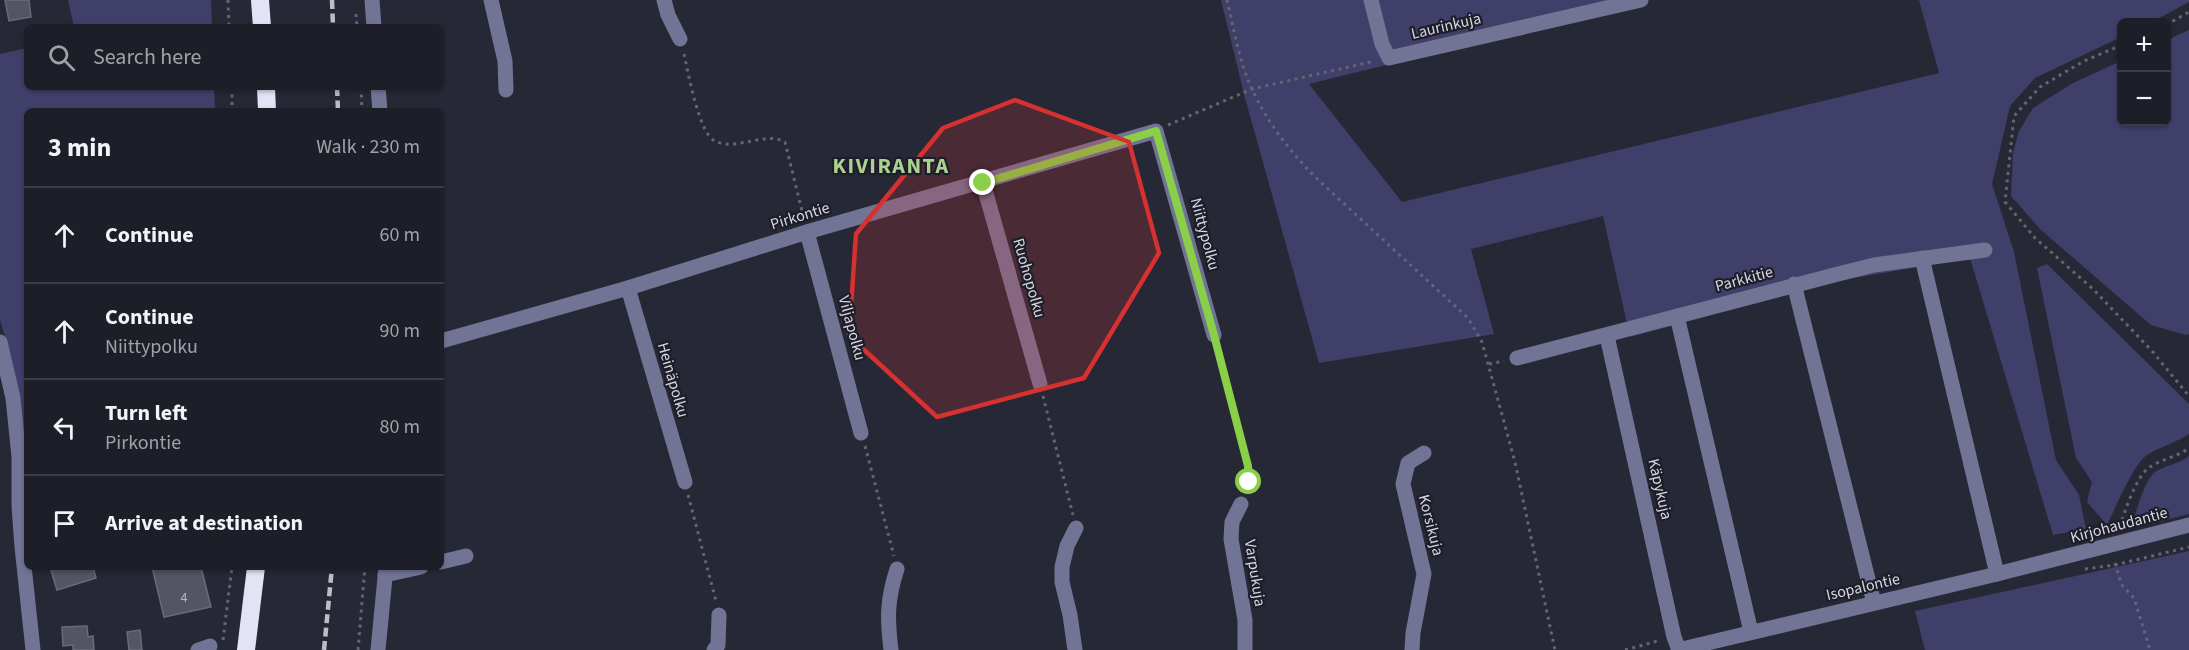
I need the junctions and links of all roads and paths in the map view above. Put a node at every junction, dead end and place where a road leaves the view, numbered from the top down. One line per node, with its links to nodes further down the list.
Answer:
1 (228, 0): 11 (path)
2 (260, 0): 12 (highway)
3 (372, 0): 13 (street)
4 (491, 0): 22 (street)
5 (664, 0): 14 (street)
6 (1227, 0): 17 (path)
7 (1371, 0): 16 (street)
8 (1641, 0): 16 (street, Laurinkuja)
9 (2189, 12): 10 (path)
10 (2171, 22)
11 (229, 24)
12 (262, 24)
13 (374, 24)
14 (680, 39): 29 (path)
15 (2117, 47): 41 (path)
16 (1389, 58): 17 (path)
17 (1251, 88): 27 (path); 77 (path)
18 (232, 90): 23 (path)
19 (266, 90): 24 (highway)
20 (361, 90): 25 (path)
21 (378, 90): 26 (street)
22 (506, 90)
23 (232, 108)
24 (267, 108)
25 (362, 108)
26 (380, 108)
27 (1158, 137): 28 (street, Pirkontie); 35 (street, Niittypolku)
28 (983, 183): 29 (street, Pirkontie); 40 (street, Ruohopolku)
29 (807, 232): 33 (street, Pirkontie); 42 (street, Viljapolku)
30 (1985, 250): 31 (street, Parkkitie)
31 (1922, 258): 32 (street, Parkkitie); 63 (street)
32 (1794, 284): 34 (street, Parkkitie); 64 (street)
33 (628, 288): 37 (street, Pirkontie); 45 (street, Heinäpolku)
34 (1677, 316): 36 (street, Parkkitie); 66 (street)
35 (1214, 335): 46 (path)
36 (1607, 336): 39 (street, Parkkitie); 78 (street, Käpykuja)
37 (444, 339)
38 (0, 342): 50 (street)
39 (1517, 358)
40 (1040, 384): 48 (path)
41 (2189, 396)
42 (861, 433): 56 (path)
43 (2189, 448): 49 (path)
44 (1424, 453): 76 (street, Korsikuja)
45 (684, 482): 65 (path)
46 (1240, 504): 75 (street, Varpukuja)
47 (2189, 525): 49 (street, Kirjohaudantie)
48 (1076, 528): 74 (street)
49 (2115, 545): 53 (street, Kirjohaudantie); 55 (path)
50 (24, 546)
51 (2189, 547): 55 (path)
52 (466, 556): 54 (street)
53 (2057, 559): 63 (street, Isopalontie)
54 (444, 561)
55 (2115, 565): 57 (path); 79 (path)
56 (897, 569): 73 (street)
57 (2082, 569)
58 (26, 570): 68 (street)
59 (231, 570): 67 (path)
60 (256, 570): 69 (highway)
61 (364, 570): 70 (path)
62 (386, 571): 71 (street)
63 (1997, 574): 64 (street, Isopalontie)
64 (1874, 603): 66 (street, Isopalontie)
65 (719, 615): 72 (street)
66 (1751, 632): 78 (street, Isopalontie)
67 (210, 647)
68 (33, 650)
69 (246, 650)
70 (358, 650)
71 (378, 650)
72 (714, 650)
73 (891, 650)
74 (1075, 650)
75 (1245, 650)
76 (1412, 650)
77 (1555, 650)
78 (1678, 650)
79 (2150, 650)

